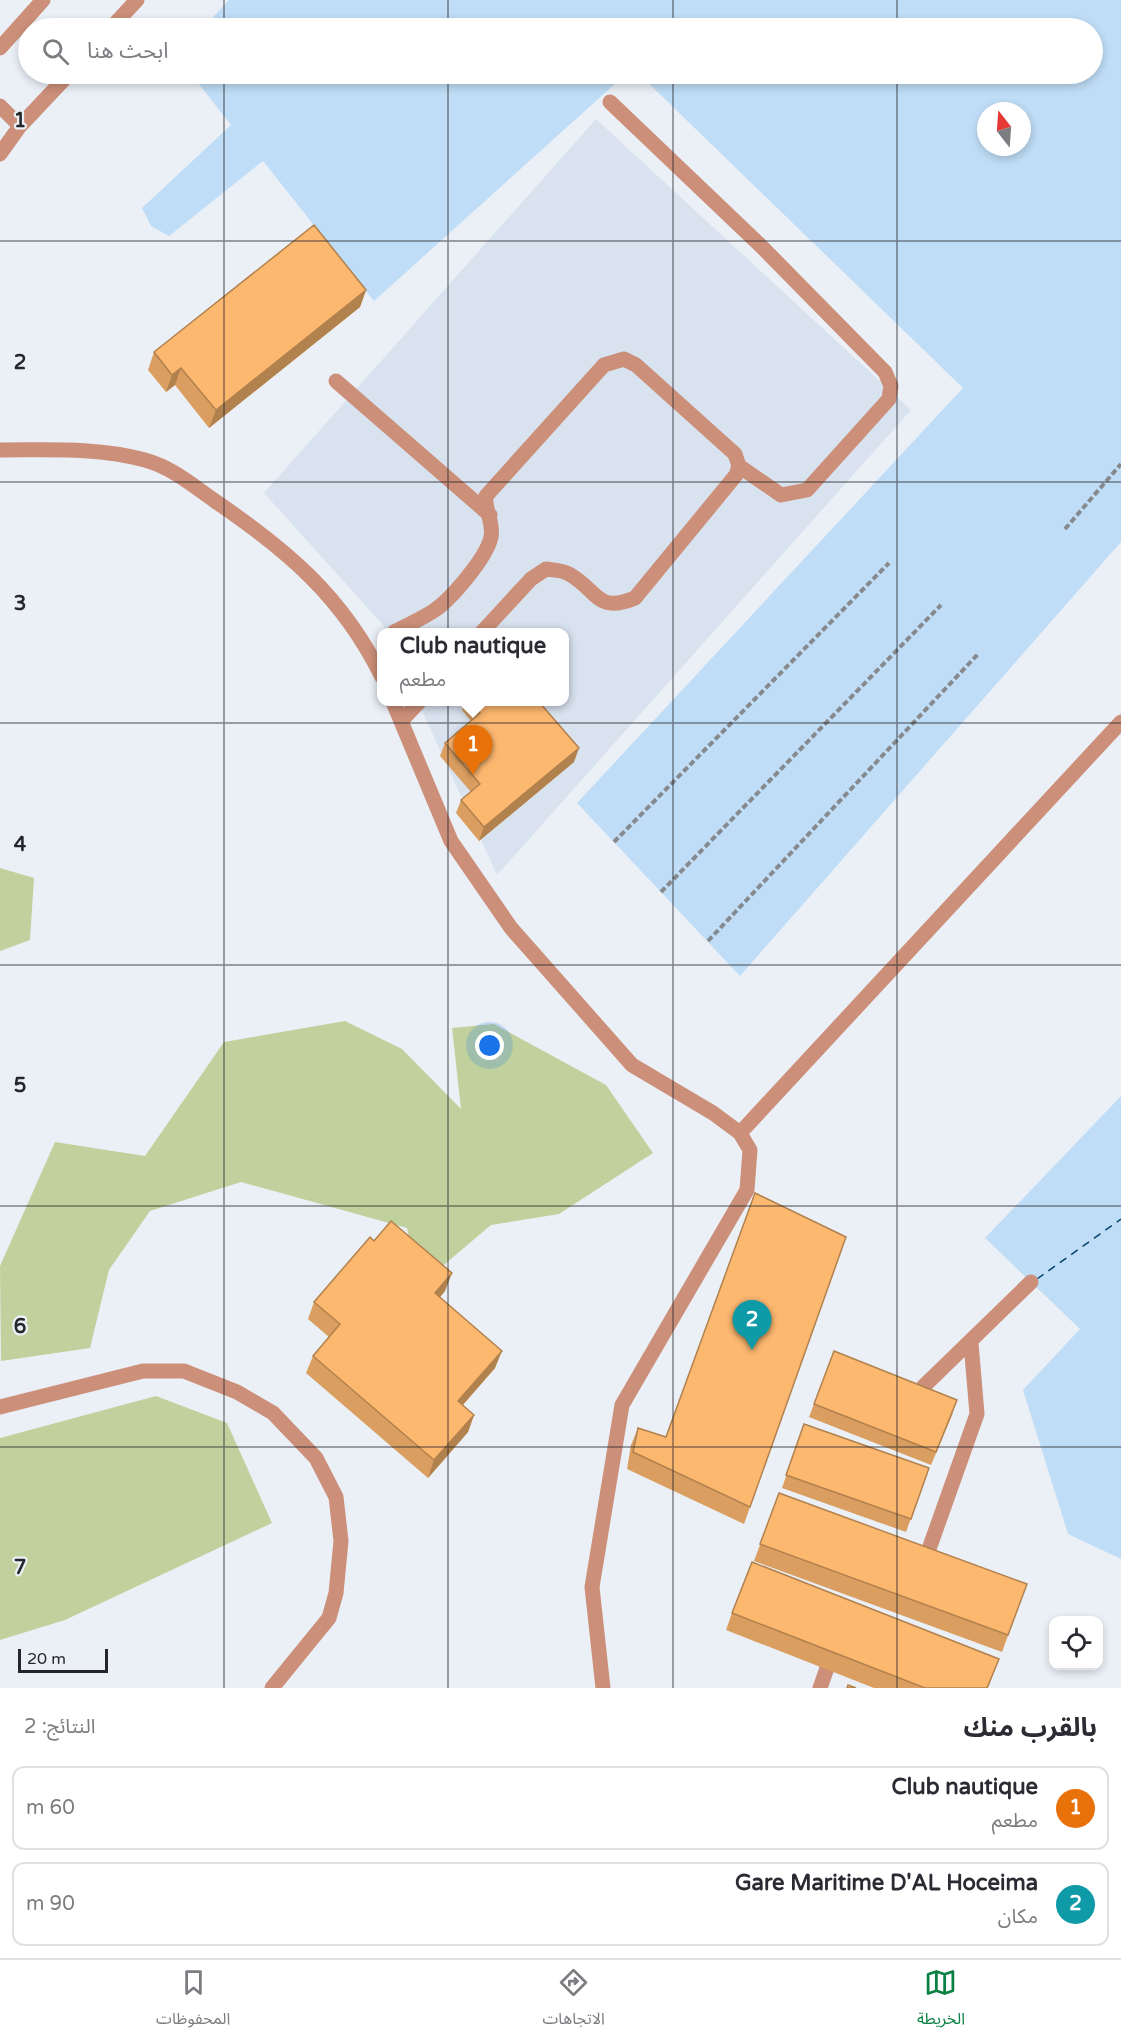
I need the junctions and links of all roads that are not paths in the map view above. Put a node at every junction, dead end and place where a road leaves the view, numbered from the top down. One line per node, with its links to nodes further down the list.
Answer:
1 (43, 0): 3 (street)
2 (137, 0): 4 (street)
3 (27, 18)
4 (120, 18)
5 (18, 28): 6 (street)
6 (0, 48)
7 (60, 84): 10 (street)
8 (610, 102): 14 (street)
9 (0, 106): 10 (street)
10 (20, 126): 11 (street)
11 (0, 154)
12 (336, 381): 15 (street)
13 (0, 450): 19 (street)
14 (739, 466): 15 (street); 17 (street)
15 (490, 515): 16 (street)
16 (403, 628)
17 (487, 628)
18 (377, 642): 19 (street)
19 (367, 648): 20 (street)
20 (377, 669)
21 (395, 706): 23 (street)
22 (415, 706): 23 (street)
23 (402, 720): 25 (street)
24 (1121, 722): 25 (street)
25 (740, 1133): 33 (street)
26 (1031, 1282): 27 (street)
27 (971, 1343): 29 (street); 30 (street)
28 (0, 1407): 32 (street)
29 (912, 1420)
30 (919, 1578)
31 (839, 1632): 34 (street)
32 (272, 1688)
33 (603, 1688)
34 (820, 1688)

